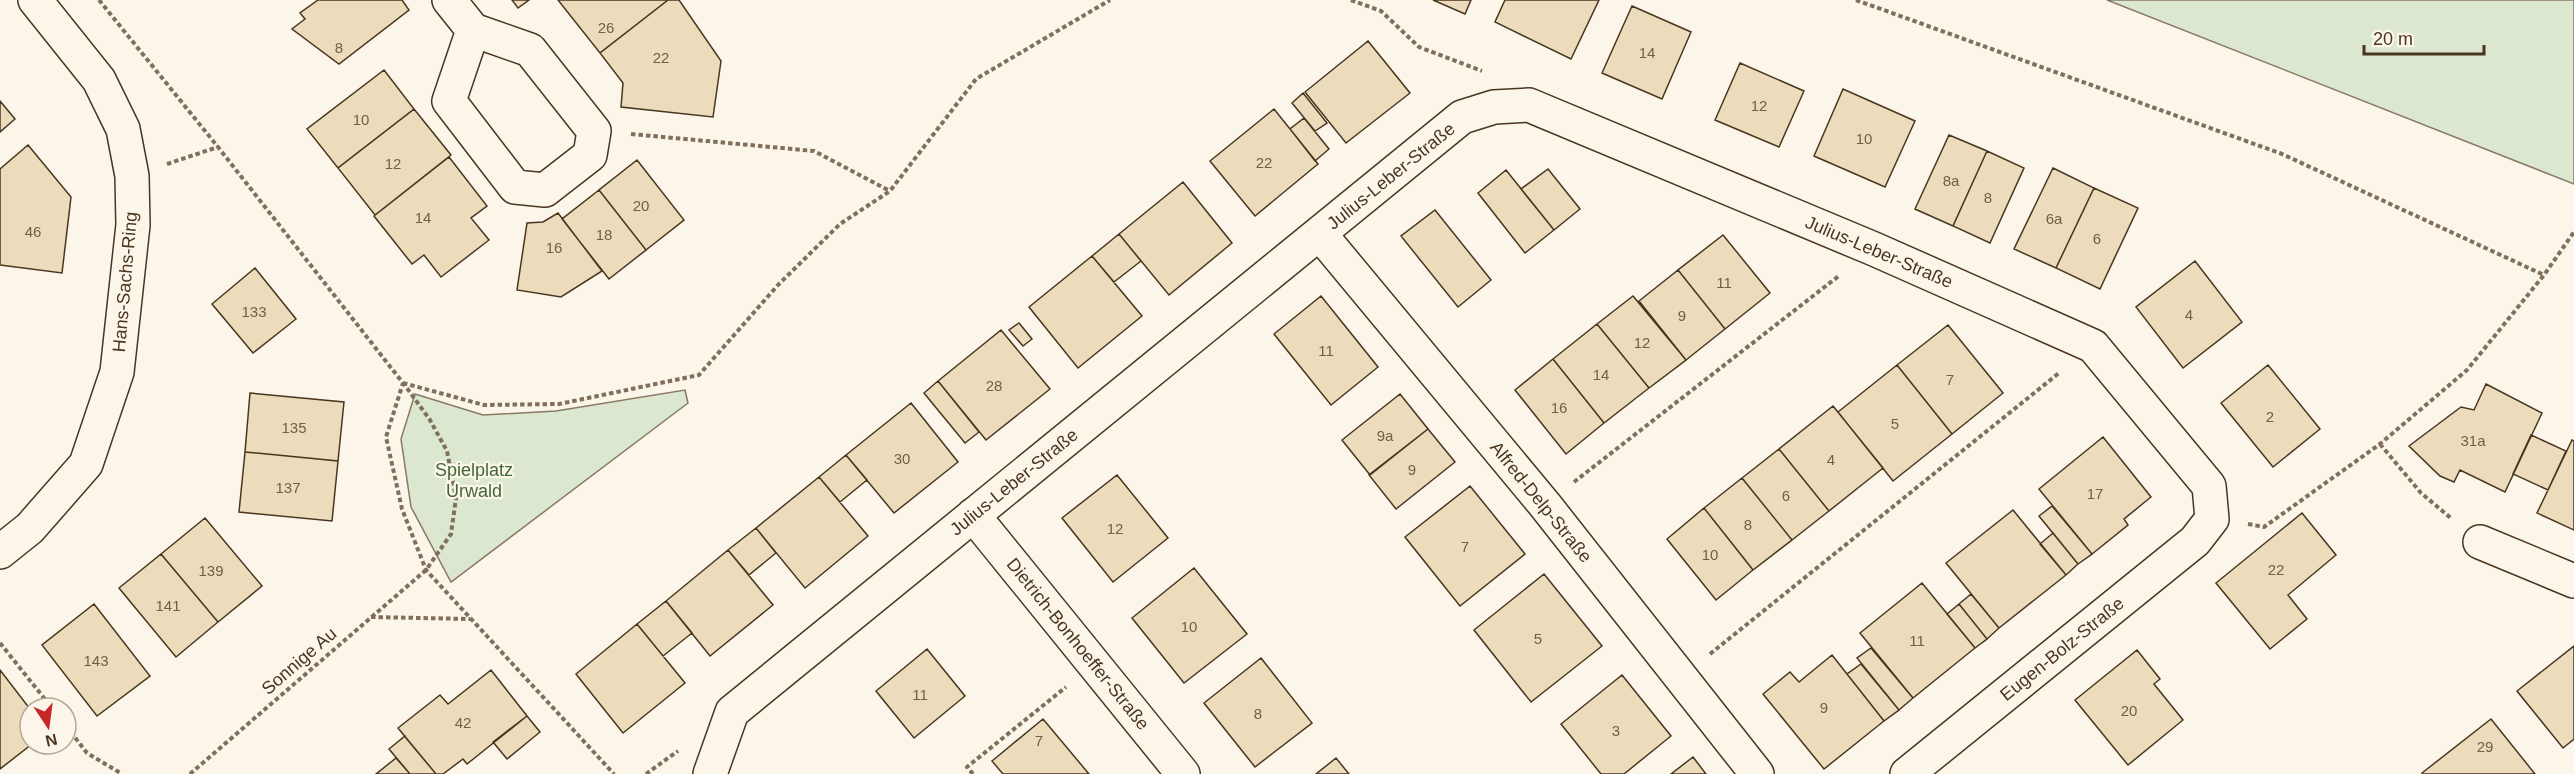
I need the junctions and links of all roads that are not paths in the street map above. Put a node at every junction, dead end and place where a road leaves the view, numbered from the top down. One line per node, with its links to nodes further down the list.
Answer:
1 (35, 0): 8 (street, Hans-Sachs-Ring)
2 (449, 0): 3 (street)
3 (473, 30): 3 (street)
4 (1320, 234): 5 (street, Julius-Leber-Straße); 6 (street, Julius-Leber-Straße); 12 (street, Alfred-Delp-Straße)
5 (973, 515): 10 (street, Julius-Leber-Straße); 11 (street, Dietrich-Bonhoeffer-Straße)
6 (2212, 519): 13 (street, Eugen-Bolz-Straße)
7 (2480, 542): 9 (street)
8 (0, 552)
9 (2574, 580)
10 (710, 774)
11 (1183, 774)
12 (1757, 774)
13 (1907, 774)

